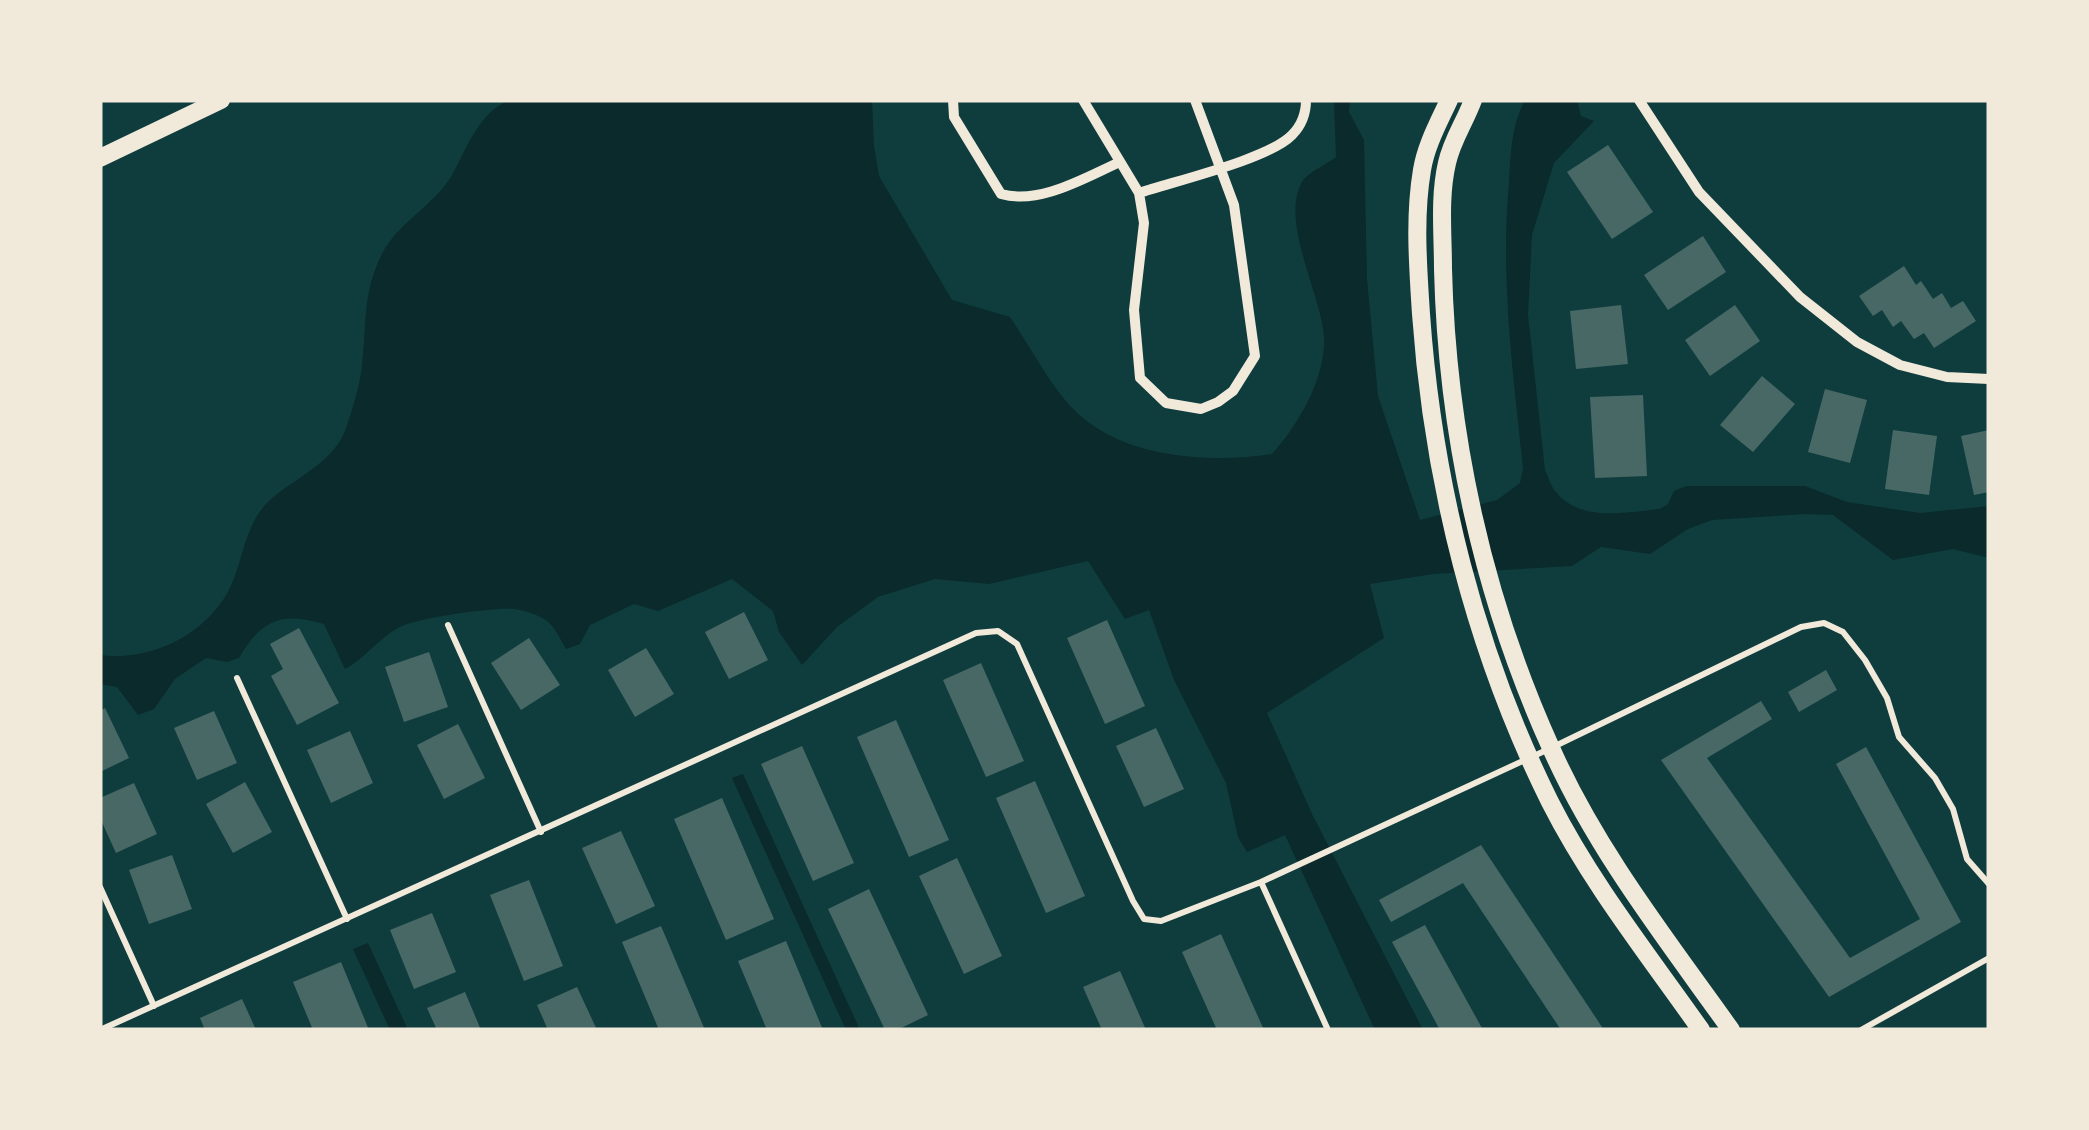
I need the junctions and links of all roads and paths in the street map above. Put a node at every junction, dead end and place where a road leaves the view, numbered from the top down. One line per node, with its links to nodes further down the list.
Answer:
1 (221, 100): 9 (street)
2 (953, 100): 10 (street)
3 (1083, 100): 10 (street)
4 (1194, 100): 11 (street)
5 (1306, 100): 11 (street)
6 (1450, 100): 17 (street)
7 (1473, 100): 16 (street)
8 (1639, 100): 13 (street)
9 (100, 158)
10 (1120, 162): 12 (street)
11 (1220, 166): 12 (street); 12 (street)
12 (1140, 193)
13 (1989, 379)
14 (448, 625): 18 (lane)
15 (237, 678): 22 (lane)
16 (1551, 748): 17 (lane); 20 (lane); 28 (street)
17 (1529, 756): 19 (lane); 27 (street)
18 (541, 832): 19 (lane); 22 (lane)
19 (1261, 882): 26 (lane)
20 (1989, 884)
21 (100, 886): 24 (lane)
22 (346, 919): 24 (lane)
23 (1989, 958): 29 (lane)
24 (154, 1006): 25 (lane)
25 (100, 1030)
26 (1328, 1030)
27 (1701, 1030)
28 (1732, 1030)
29 (1861, 1030)

